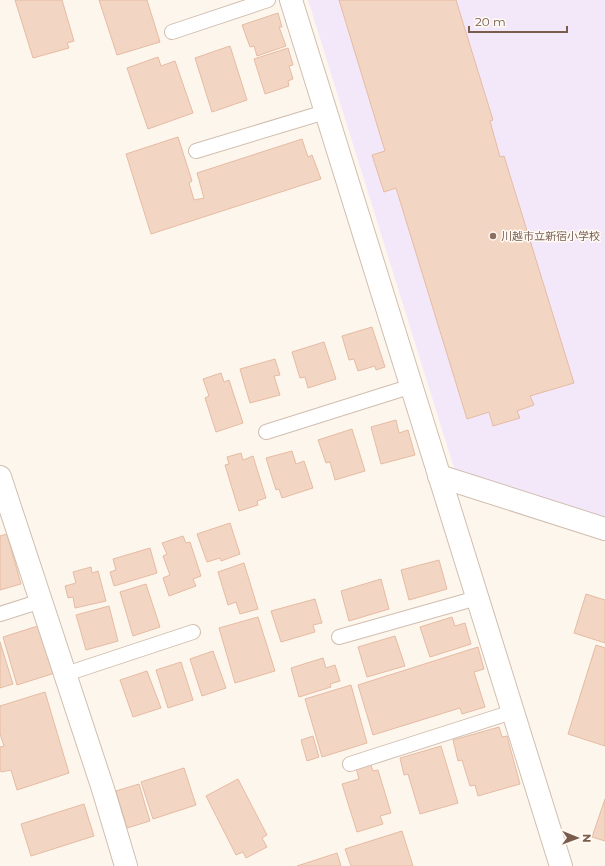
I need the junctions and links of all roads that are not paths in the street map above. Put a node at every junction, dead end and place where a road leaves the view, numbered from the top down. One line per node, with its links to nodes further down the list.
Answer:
1 (268, 0): 3 (lane)
2 (291, 0): 4 (street)
3 (172, 32)
4 (325, 112): 5 (lane); 6 (street)
5 (196, 152)
6 (412, 386): 7 (lane); 8 (street)
7 (266, 432)
8 (439, 476): 10 (street); 11 (street)
9 (0, 477): 12 (street)
10 (605, 529)
11 (478, 598): 15 (lane); 17 (street)
12 (41, 601): 13 (lane); 16 (street)
13 (0, 614)
14 (193, 632): 16 (lane)
15 (339, 637)
16 (66, 674): 19 (street)
17 (512, 712): 18 (lane); 20 (street)
18 (350, 764)
19 (126, 866)
20 (561, 866)

